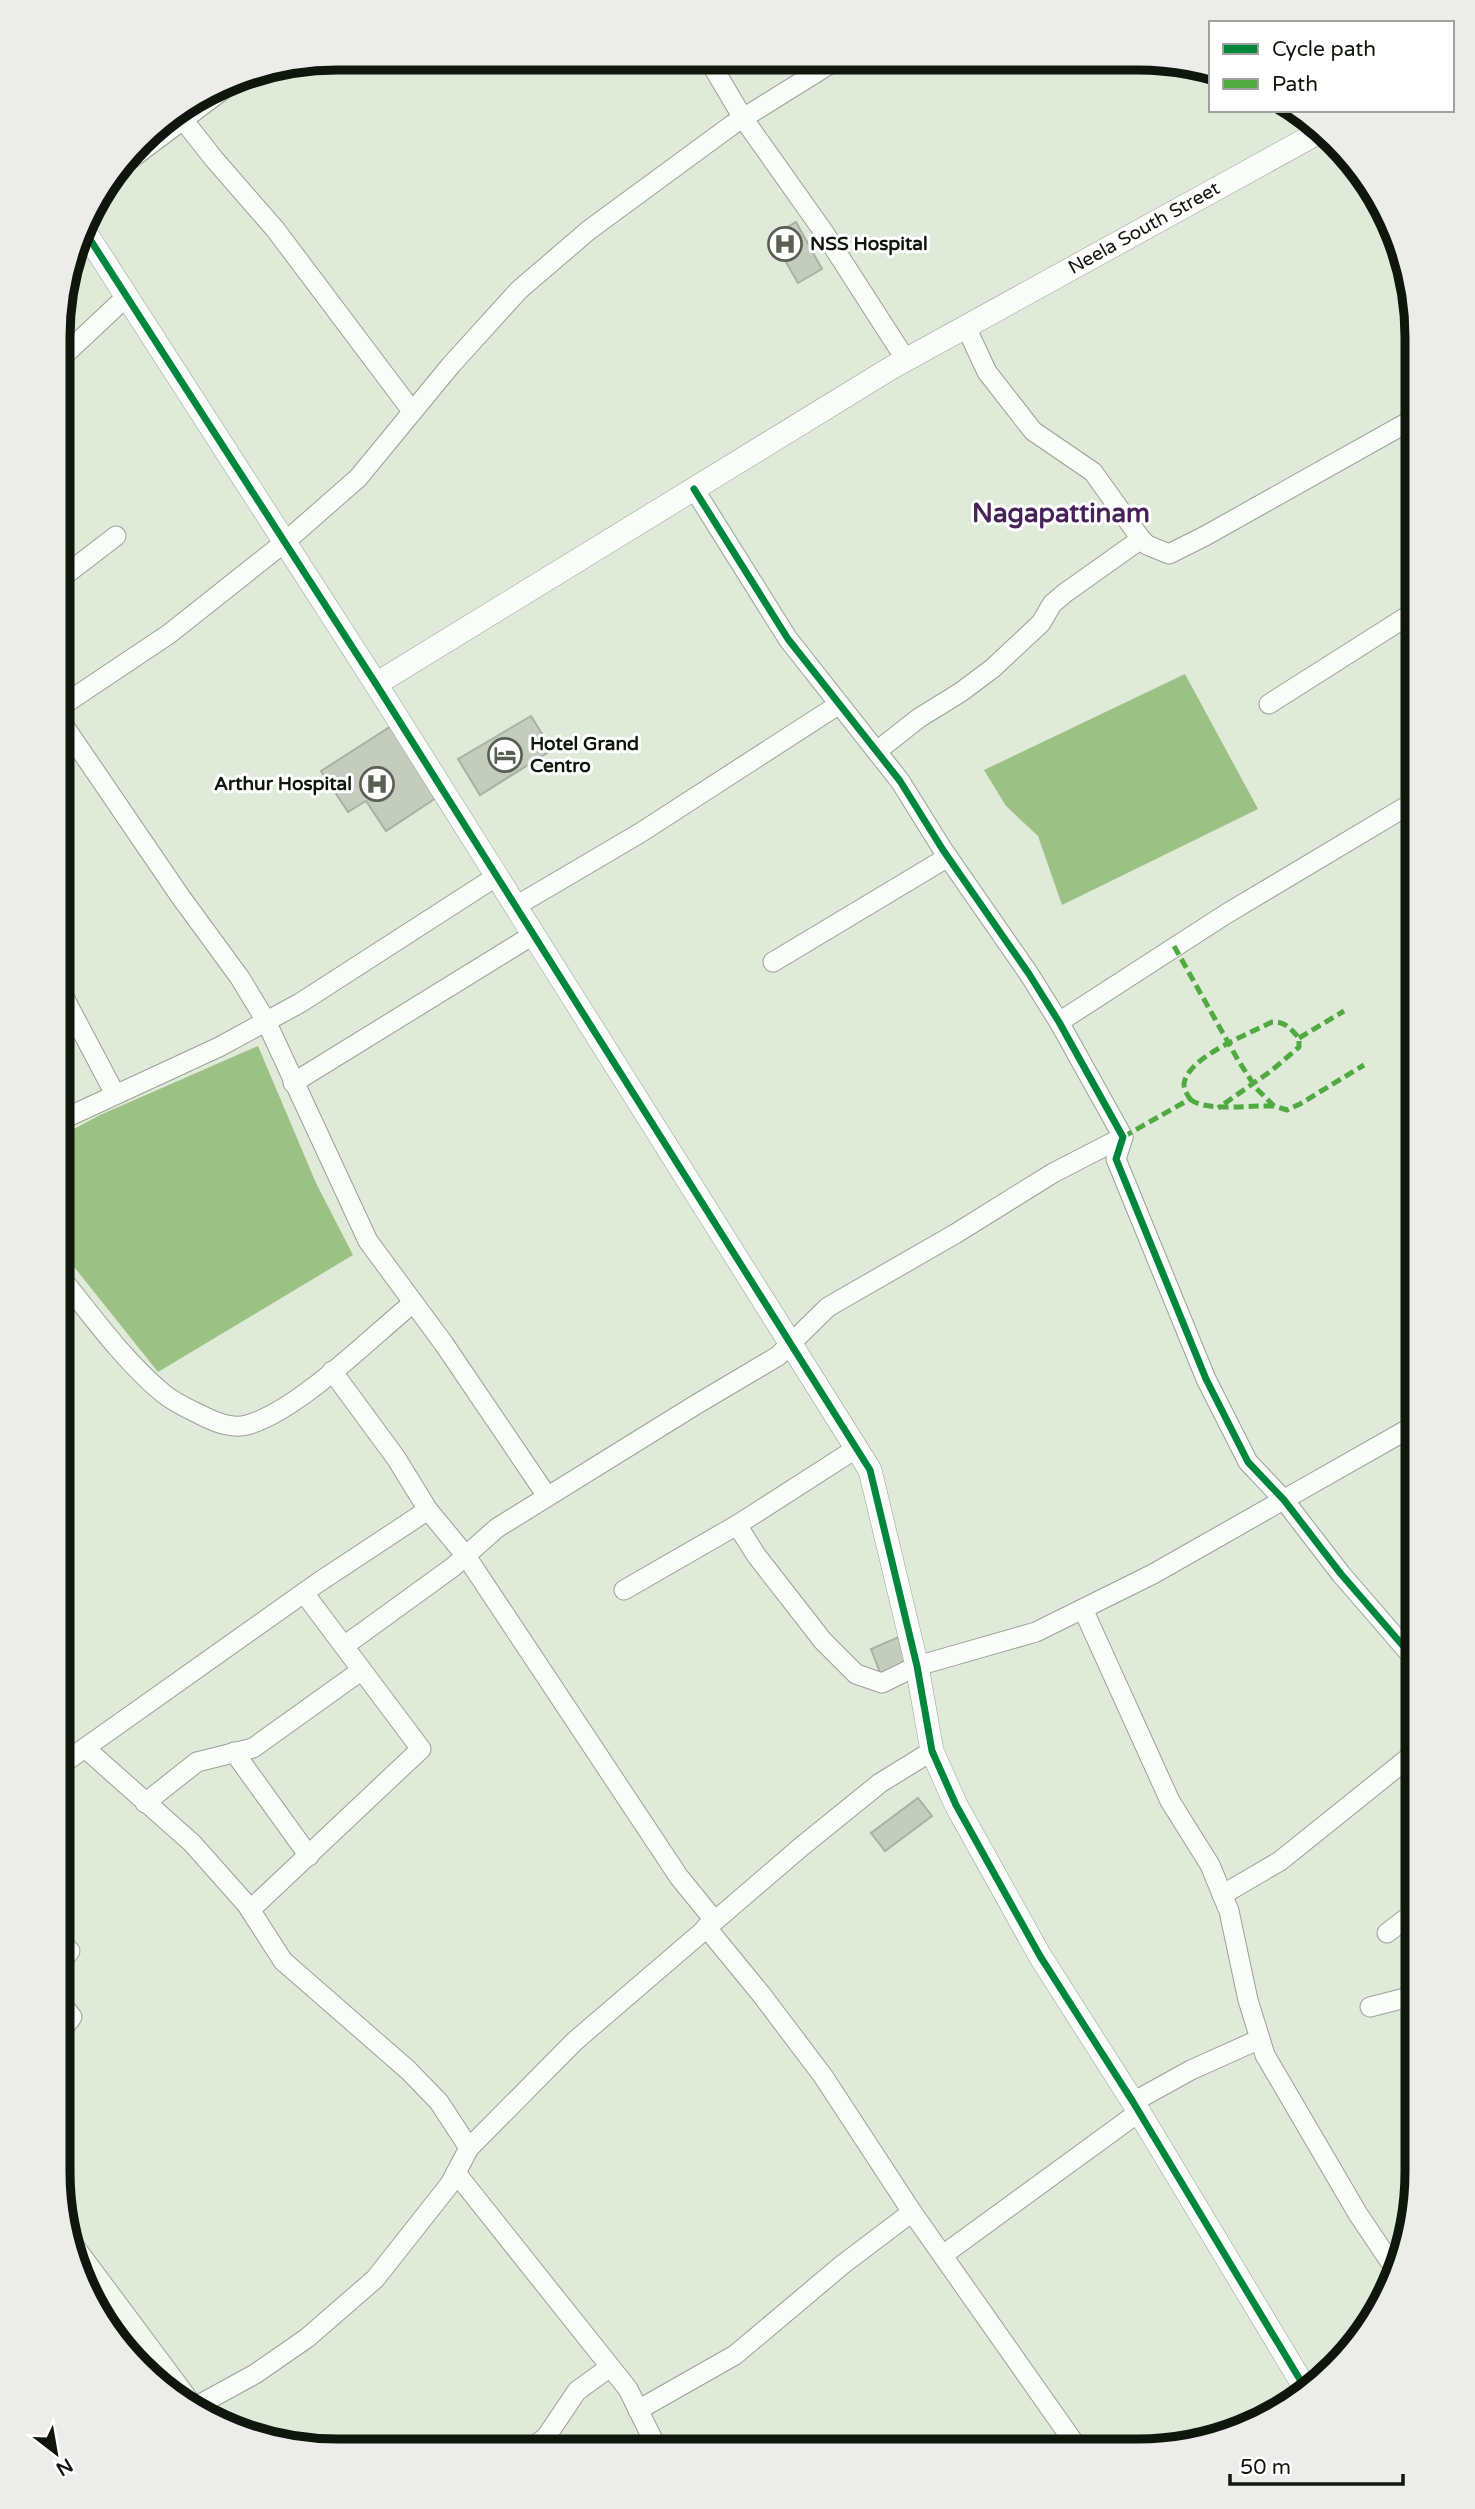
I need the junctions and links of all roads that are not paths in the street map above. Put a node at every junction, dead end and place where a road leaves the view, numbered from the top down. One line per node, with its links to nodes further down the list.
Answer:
1 (715, 70): 3 (street)
2 (820, 70): 3 (street)
3 (743, 118): 10 (street); 11 (street)
4 (183, 119): 11 (street)
5 (1313, 135): 8 (street, Neela South Street)
6 (89, 238): 7 (street)
7 (127, 296): 9 (street); 16 (street)
8 (966, 327): 10 (street, Neela South Street); 15 (street)
9 (70, 350)
10 (906, 359): 13 (street, Neela South Street)
11 (412, 411): 16 (street)
12 (1405, 424): 15 (street)
13 (694, 489): 19 (street, Neela South Street); 22 (street)
14 (116, 536): 17 (street)
15 (1141, 540): 24 (street)
16 (285, 542): 19 (street); 20 (street)
17 (70, 571)
18 (1405, 618): 21 (street)
19 (376, 684): 27 (street)
20 (70, 699)
21 (1269, 704)
22 (838, 705): 24 (street); 28 (street)
23 (70, 735): 32 (street)
24 (877, 751): 26 (street)
25 (1405, 807): 33 (street)
26 (948, 857): 30 (street); 33 (street)
27 (497, 876): 28 (street); 32 (street)
28 (516, 906): 29 (street)
29 (533, 935): 34 (street); 40 (street)
30 (773, 962)
31 (70, 1009): 35 (street)
32 (266, 1021): 34 (street); 35 (street)
33 (1059, 1022): 37 (street)
34 (293, 1083): 39 (street)
35 (115, 1094): 36 (street)
36 (70, 1116)
37 (1123, 1137): 40 (street); 45 (street)
38 (70, 1288): 41 (street)
39 (413, 1303): 41 (street); 44 (street)
40 (790, 1343): 43 (street); 44 (street)
41 (332, 1371): 46 (street)
42 (1405, 1431): 45 (street)
43 (857, 1448): 47 (street); 54 (street)
44 (547, 1496): 48 (street)
45 (1284, 1500): 51 (street); 53 (street)
46 (428, 1510): 48 (street); 50 (street)
47 (737, 1525): 49 (street); 54 (street)
48 (466, 1556): 52 (street); 66 (street)
49 (624, 1590)
50 (304, 1593): 52 (street); 56 (street)
51 (1083, 1609): 54 (street); 63 (street)
52 (344, 1646): 55 (street)
53 (1405, 1648)
54 (918, 1666): 57 (street)
55 (362, 1670): 58 (street); 62 (street)
56 (85, 1748): 59 (street); 61 (street)
57 (932, 1751): 66 (street); 71 (street)
58 (234, 1752): 61 (street); 62 (street)
59 (70, 1759)
60 (1405, 1761): 63 (street)
61 (145, 1803): 64 (street)
62 (309, 1856): 64 (street)
63 (1222, 1895): 70 (street)
64 (250, 1910): 72 (street)
65 (1405, 1919): 67 (street)
66 (710, 1923): 72 (street); 74 (street)
67 (1387, 1933)
68 (1405, 2001): 69 (street)
69 (1370, 2007)
70 (1260, 2039): 71 (street); 76 (street)
71 (1136, 2107): 75 (street); 80 (street)
72 (469, 2148): 73 (street)
73 (456, 2173): 78 (street); 81 (street)
74 (912, 2212): 75 (street); 82 (street)
75 (943, 2255): 85 (street)
76 (1390, 2261)
77 (89, 2272): 79 (main road)
78 (610, 2367): 82 (street); 83 (street)
79 (171, 2382)
80 (1302, 2383)
81 (202, 2402)
82 (638, 2410): 84 (street)
83 (543, 2439)
84 (652, 2439)
85 (1072, 2439)

